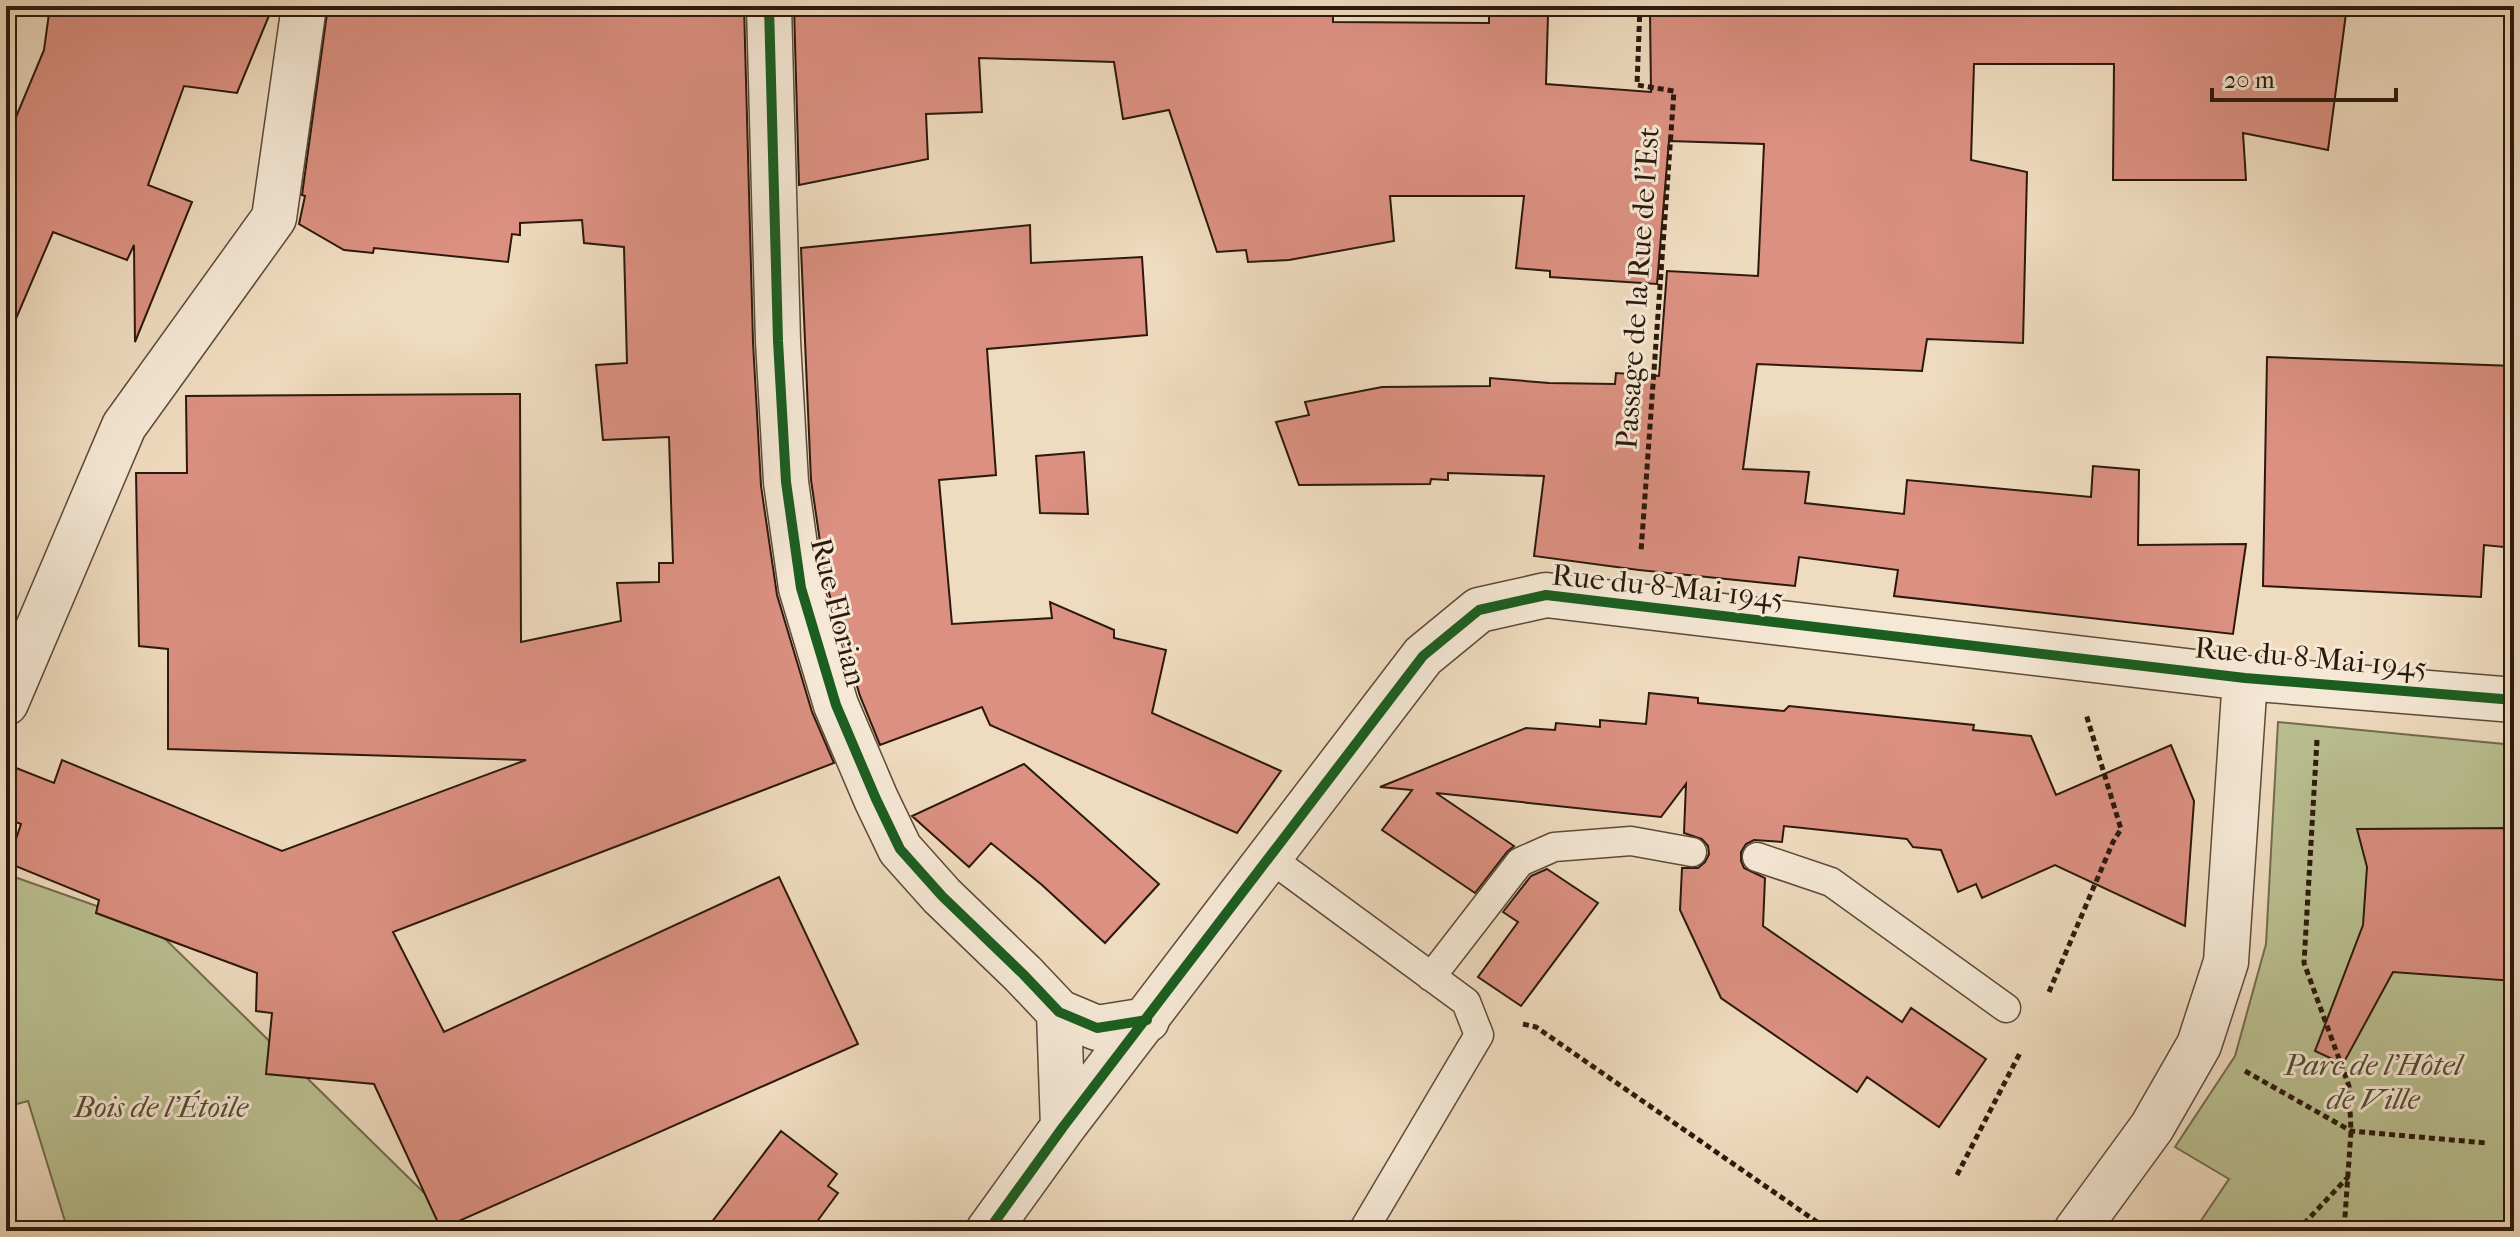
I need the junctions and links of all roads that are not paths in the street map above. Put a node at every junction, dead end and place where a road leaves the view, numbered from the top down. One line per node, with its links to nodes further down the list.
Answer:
1 (304, 6): 5 (street)
2 (769, 6): 11 (street, Rue Florian)
3 (2245, 678): 4 (street, Rue du 8 Mai 1945); 8 (street, Rue du 8 Mai 1945); 16 (street)
4 (2514, 700)
5 (6, 703)
6 (1692, 852): 9 (lane)
7 (1757, 857): 10 (lane)
8 (1270, 858): 9 (lane); 12 (street, Rue du 8 Mai 1945)
9 (1431, 977): 15 (lane)
10 (2006, 1008)
11 (1059, 1012): 12 (street, Rue Florian); 13 (street)
12 (1147, 1020): 13 (street, Rue du 8 Mai 1945)
13 (1063, 1127): 14 (street)
14 (988, 1231)
15 (1363, 1231)
16 (2076, 1231)

